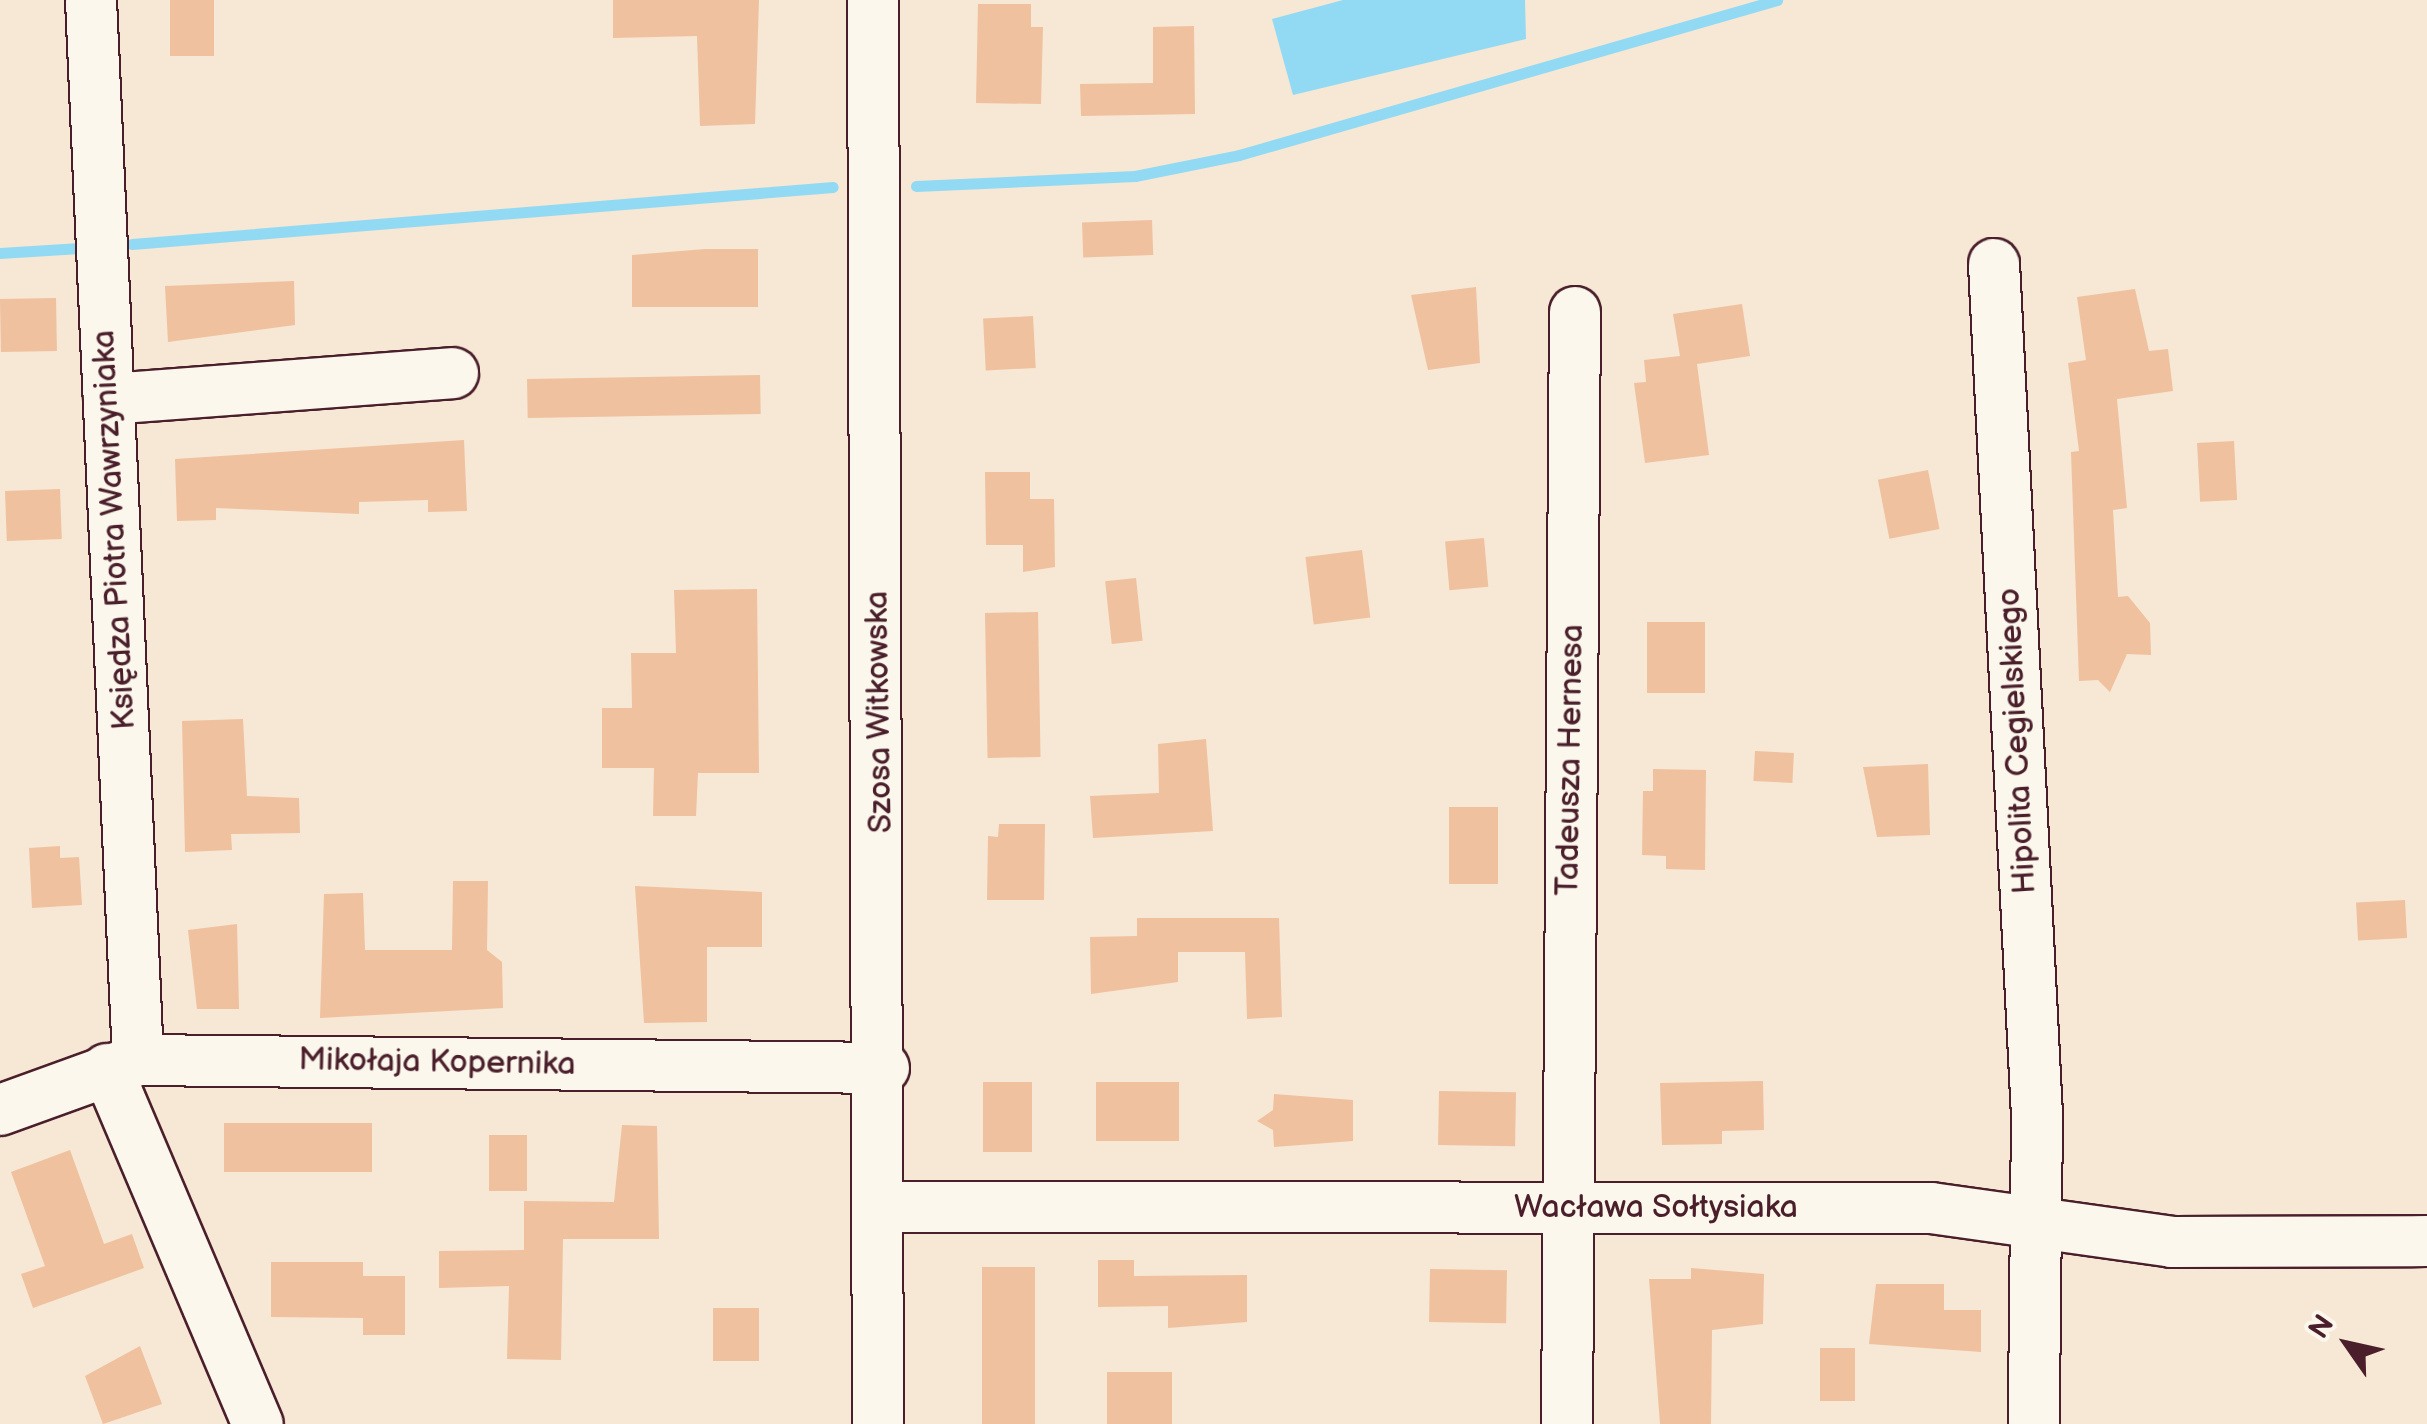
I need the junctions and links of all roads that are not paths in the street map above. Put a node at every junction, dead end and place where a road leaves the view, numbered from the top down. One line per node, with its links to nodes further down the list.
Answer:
1 (91, 0): 6 (street, Księdza Piotra Wawrzyniaka)
2 (873, 0): 8 (street, Szosa Witkowska)
3 (1994, 264): 12 (street, Hipolita Cegielskiego)
4 (1576, 312): 11 (street, Tadeusza Hernesa)
5 (453, 373): 6 (street)
6 (109, 399): 7 (street, Księdza Piotra Wawrzyniaka)
7 (122, 1064): 8 (street, Mikołaja Kopernika); 9 (street, Mikołaja Kopernika); 14 (street)
8 (884, 1068): 10 (street, Szosa Witkowska)
9 (0, 1110)
10 (882, 1207): 11 (street, Wacława Sołtysiaka); 15 (street, Szosa Witkowska)
11 (1566, 1208): 12 (street, Wacława Sołtysiaka); 16 (street, Tadeusza Hernesa)
12 (2034, 1218): 13 (street, Wacława Sołtysiaka); 17 (street, Hipolita Cegielskiego)
13 (2427, 1241)
14 (258, 1424)
15 (878, 1424)
16 (1567, 1424)
17 (2034, 1424)

